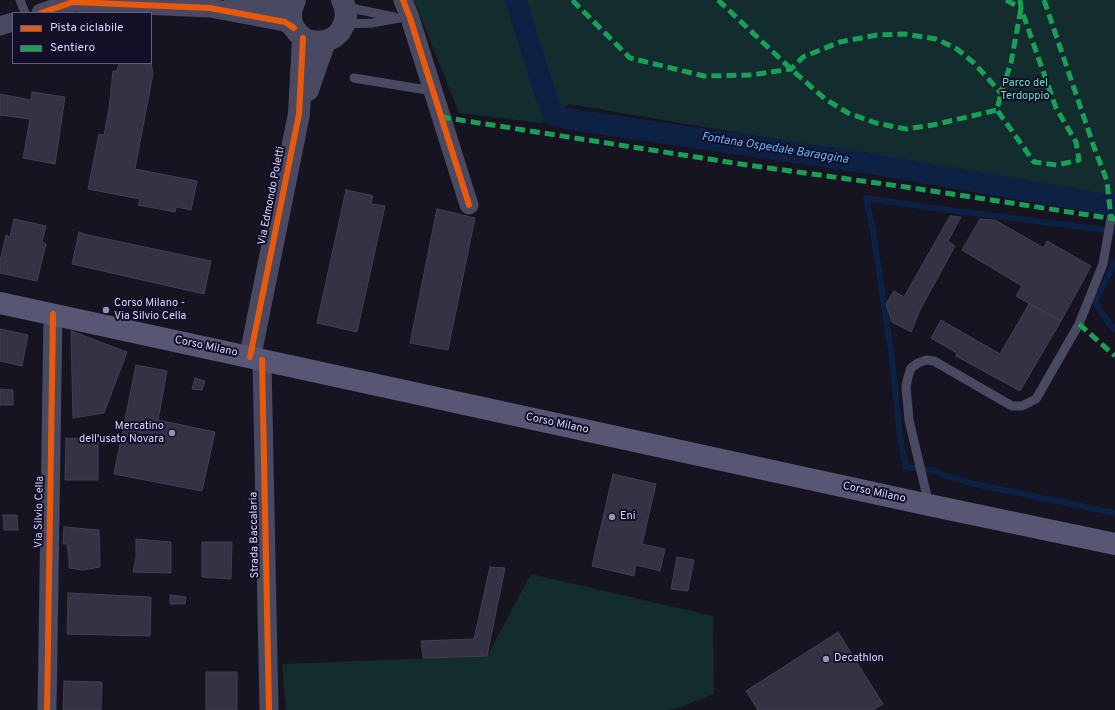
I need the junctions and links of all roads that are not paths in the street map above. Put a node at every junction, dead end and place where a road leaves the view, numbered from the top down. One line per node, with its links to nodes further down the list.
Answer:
1 (20, 0): 6 (lane)
2 (245, 2): 3 (street); 4 (street)
3 (294, 2): 11 (street, Via Edmondo Poletti)
4 (210, 8): 7 (street); 11 (street)
5 (343, 10): 8 (lane); 8 (lane); 12 (street)
6 (25, 12)
7 (44, 12)
8 (404, 12): 14 (street)
9 (12, 22): 10 (street)
10 (0, 26)
11 (299, 33): 12 (street); 15 (street, Via Edmondo Poletti)
12 (325, 41): 15 (street, Via Edmondo Poletti)
13 (354, 78): 14 (lane)
14 (433, 91): 16 (street)
15 (299, 114): 20 (street, Via Edmondo Poletti)
16 (469, 205)
17 (1110, 220): 21 (lane)
18 (0, 303): 19 (main road, Corso Milano)
19 (53, 314): 20 (main road, Corso Milano); 23 (street, Via Silvio Cella)
20 (256, 358): 21 (main road, Corso Milano); 24 (street, Strada Baccalaria)
21 (930, 505): 22 (main road, Corso Milano)
22 (1115, 544)
23 (47, 710)
24 (269, 710)

